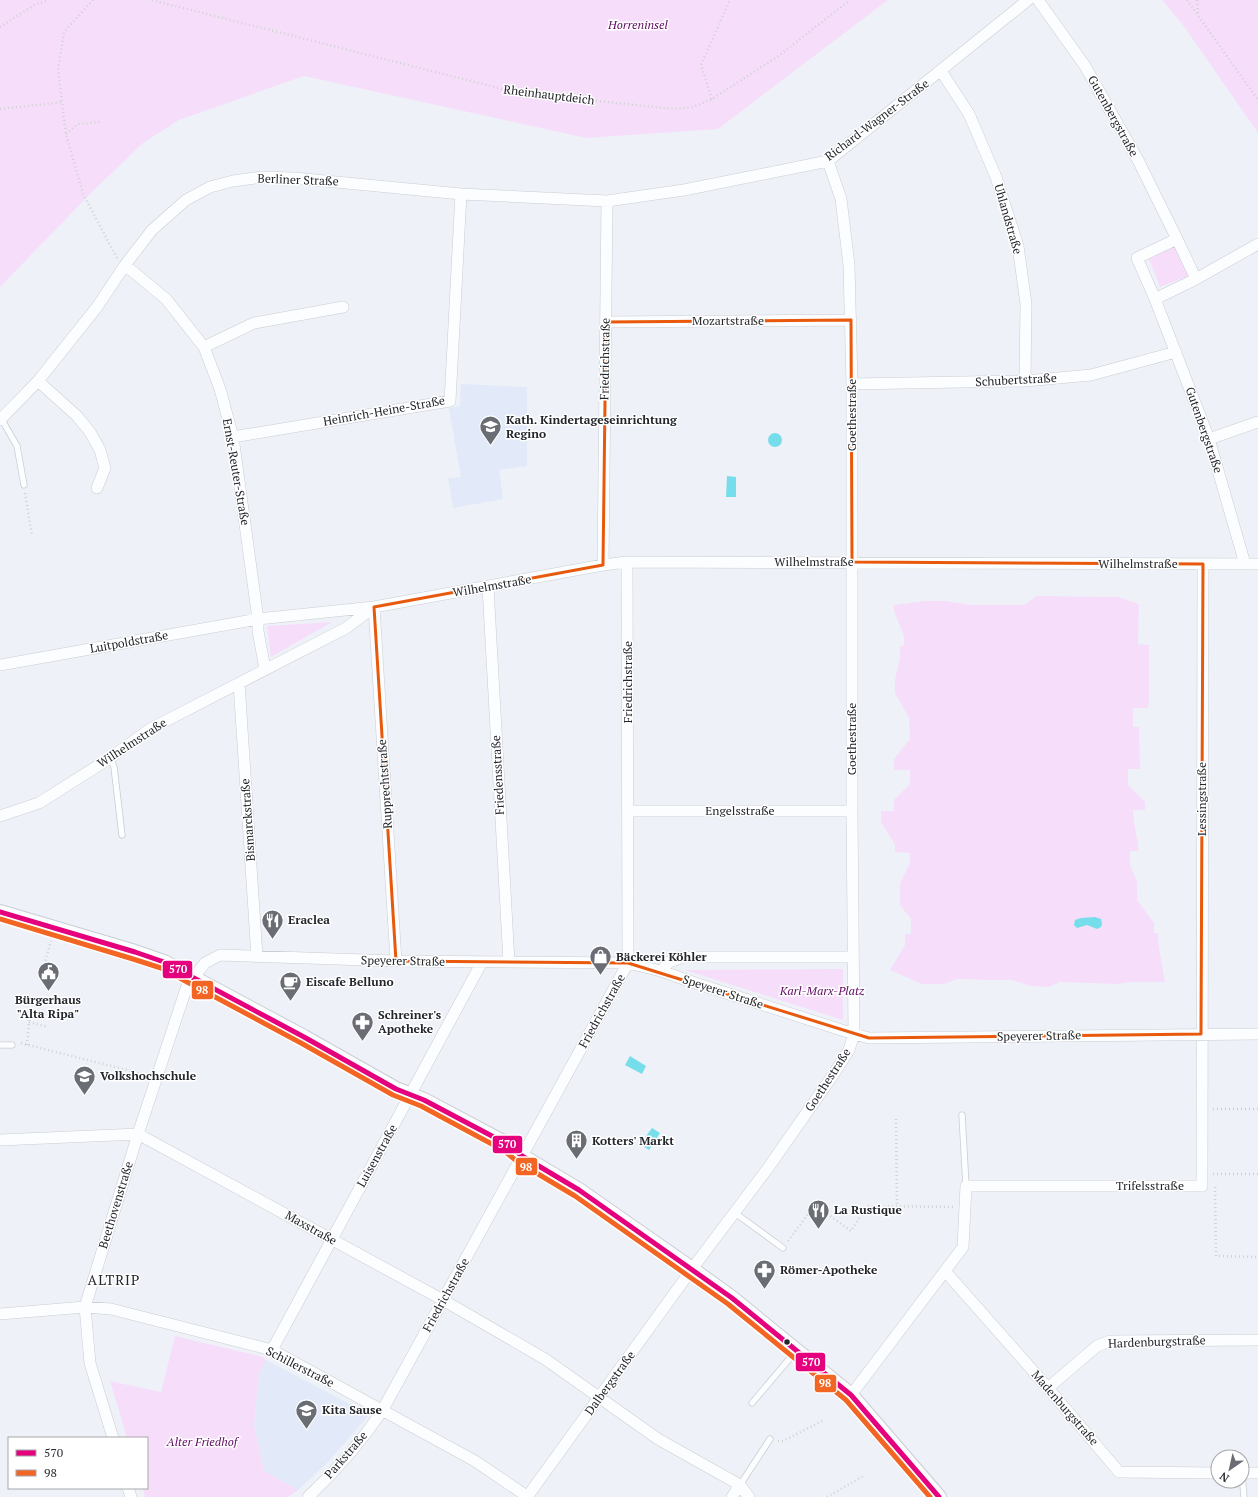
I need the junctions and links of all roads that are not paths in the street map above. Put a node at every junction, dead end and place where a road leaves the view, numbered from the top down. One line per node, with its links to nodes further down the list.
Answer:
1 (1028, 0): 3 (street, Richard-Wagner-Straße)
2 (1038, 0): 7 (street, Gutenbergstraße)
3 (941, 71): 4 (street, Richard-Wagner-Straße); 18 (street, Uhlandstraße)
4 (828, 160): 6 (street, Richard-Wagner-Straße); 13 (street, Goethestraße)
5 (462, 194): 6 (street, Berliner Straße); 9 (street, Berliner Straße); 22 (street, Heinrich-Heine-Straße)
6 (607, 201): 14 (street, Friedrichstraße)
7 (1177, 239): 10 (street, Gutenbergstraße); 11 (street, Gutenbergstraße)
8 (1258, 244): 10 (street)
9 (125, 265): 15 (street, Ernst-Reuter-Straße); 17 (street, Berliner Straße)
10 (1196, 279): 11 (street)
11 (1155, 299): 16 (street, Gutenbergstraße)
12 (343, 307): 15 (street)
13 (851, 320): 14 (street, Mozartstraße); 19 (street, Goethestraße)
14 (606, 322): 31 (street, Friedrichstraße)
15 (204, 347): 22 (street, Ernst-Reuter-Straße)
16 (1176, 352): 18 (street, Schubertstraße); 23 (street, Gutenbergstraße)
17 (38, 381): 20 (street, Berliner Straße); 25 (street)
18 (1025, 381): 19 (street, Schubertstraße)
19 (852, 384): 27 (street, Goethestraße)
20 (1, 420): 24 (lane)
21 (1258, 422): 23 (street)
22 (233, 437): 34 (street, Ernst-Reuter-Straße)
23 (1209, 439): 29 (street, Gutenbergstraße)
24 (24, 485)
25 (97, 488)
26 (628, 562): 27 (street, Wilhelmstraße); 31 (street, Wilhelmstraße); 39 (street, Friedrichstraße)
27 (852, 562): 28 (street, Wilhelmstraße); 40 (street, Goethestraße)
28 (1203, 564): 29 (street, Wilhelmstraße); 53 (street, Lessingstraße)
29 (1246, 564): 30 (street, Wilhelmstraße)
30 (1258, 564)
31 (603, 565): 32 (street, Wilhelmstraße)
32 (488, 587): 33 (street, Wilhelmstraße); 48 (street, Friedensstraße)
33 (374, 607): 34 (street, Wilhelmstraße); 36 (street, Wilhelmstraße); 46 (street, Rupprechtstraße)
34 (258, 619): 35 (street, Luitpoldstraße); 36 (street)
35 (0, 665)
36 (265, 669): 37 (street, Wilhelmstraße)
37 (239, 683): 38 (street, Wilhelmstraße); 44 (street, Bismarckstraße)
38 (110, 758): 41 (street, Wilhelmstraße); 42 (lane)
39 (628, 811): 40 (street, Engelsstraße); 49 (street, Friedrichstraße)
40 (852, 811): 45 (street, Goethestraße)
41 (0, 816)
42 (122, 835)
43 (0, 912): 51 (street)
44 (257, 956): 46 (street, Speyerer Straße); 51 (street, Speyerer Straße)
45 (853, 957): 50 (street); 52 (street, Goethestraße)
46 (396, 961): 47 (street, Speyerer Straße)
47 (482, 962): 48 (street, Speyerer Straße); 57 (street, Luisenstraße)
48 (509, 962): 49 (street, Speyerer Straße)
49 (628, 963): 50 (street, Speyerer Straße); 61 (street, Friedrichstraße)
50 (661, 971): 52 (street, Speyerer Straße)
51 (193, 977): 57 (street); 59 (street, Beethovenstraße)
52 (854, 1034): 53 (street, Speyerer Straße); 63 (street, Goethestraße)
53 (1201, 1034): 54 (street, Speyerer Straße); 62 (street, Trifelsstraße)
54 (1258, 1034)
55 (14, 1043): 56 (lane)
56 (0, 1045)
57 (412, 1095): 61 (street); 64 (street, Luisenstraße)
58 (962, 1115): 62 (lane)
59 (138, 1134): 60 (street); 64 (street, Maxstraße); 69 (street, Beethovenstraße)
60 (0, 1140)
61 (522, 1156): 66 (street); 68 (street, Friedrichstraße)
62 (966, 1186): 67 (street)
63 (735, 1213): 65 (lane); 66 (street, Goethestraße)
64 (331, 1239): 68 (street, Maxstraße); 72 (street, Luisenstraße)
65 (783, 1248)
66 (692, 1269): 73 (street); 76 (street, Dalbergstraße)
67 (945, 1271): 74 (street, Madenburgstraße); 75 (street)
68 (443, 1300): 76 (street, Maxstraße); 78 (street, Friedrichstraße)
69 (85, 1307): 70 (street, Schillerstraße); 72 (street, Schillerstraße); 79 (street, Beethovenstraße)
70 (0, 1314)
71 (1258, 1340): 74 (street, Hardenburgstraße)
72 (272, 1350): 78 (street, Schillerstraße)
73 (796, 1350): 75 (street); 77 (lane)
74 (1048, 1388): 81 (street, Madenburgstraße)
75 (851, 1395): 87 (street)
76 (600, 1398): 82 (street, Maxstraße); 84 (street, Dalbergstraße)
77 (752, 1403)
78 (382, 1411): 83 (street, Parkstraße); 84 (street, Schillerstraße)
79 (113, 1437)
80 (770, 1439): 82 (lane)
81 (1210, 1473)
82 (740, 1485): 85 (street); 86 (street)
83 (308, 1497)
84 (528, 1497)
85 (732, 1497)
86 (749, 1497)
87 (939, 1497)

